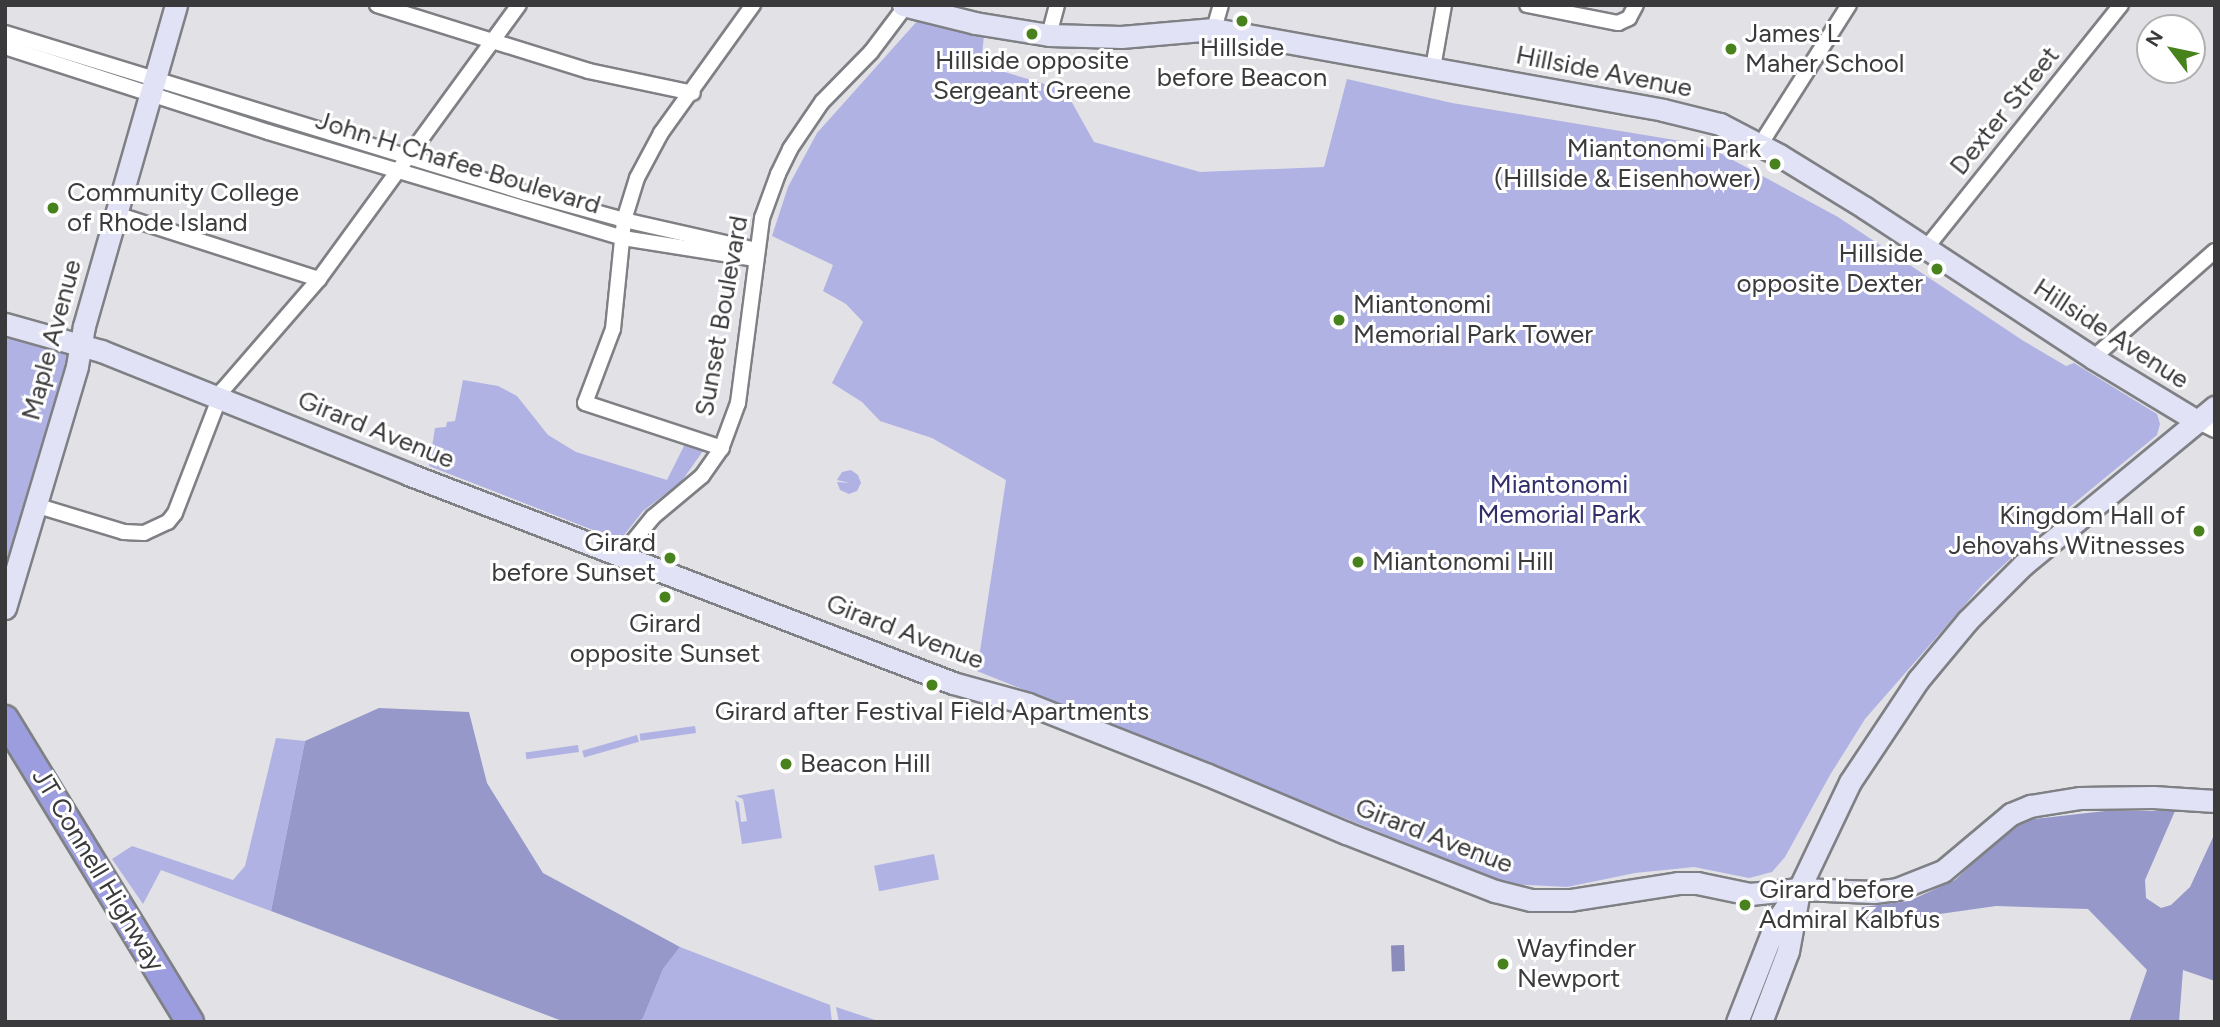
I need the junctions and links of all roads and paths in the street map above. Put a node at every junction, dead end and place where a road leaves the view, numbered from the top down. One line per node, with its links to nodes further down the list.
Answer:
1 (176, 5): 20 (street, Maple Avenue)
2 (377, 5): 17 (street)
3 (519, 5): 17 (street)
4 (753, 5): 21 (street)
5 (1057, 5): 16 (street)
6 (1220, 5): 14 (street)
7 (1444, 5): 19 (street)
8 (1527, 5): 9 (street)
9 (1636, 5)
10 (1849, 5): 22 (street)
11 (2121, 5): 27 (street, Dexter Street)
12 (904, 6): 13 (street, Hillside Avenue); 29 (street, Sunset Boulevard)
13 (945, 10): 16 (street, Hillside Avenue)
14 (1214, 29): 16 (street, Hillside Avenue); 19 (street, Hillside Avenue)
15 (5, 33): 20 (street)
16 (1049, 35)
17 (495, 41): 21 (street); 23 (street)
18 (5, 47): 20 (street)
19 (1433, 68): 22 (street, Hillside Avenue)
20 (153, 88): 23 (street, John H Chafee Boulevard); 24 (street, Maple Avenue)
21 (693, 93): 25 (street)
22 (1760, 145): 27 (street, Hillside Avenue)
23 (402, 164): 25 (street, John H Chafee Boulevard); 26 (street, John H Chafee Boulevard); 30 (street)
24 (116, 214): 30 (street); 32 (street, Maple Avenue)
25 (624, 220): 26 (street); 29 (street, John H Chafee Boulevard)
26 (623, 238): 29 (street, John H Chafee Boulevard); 37 (street)
27 (1927, 247): 33 (street, Hillside Avenue)
28 (2215, 251): 33 (street)
29 (756, 254): 37 (street, Sunset Boulevard)
30 (319, 279): 34 (street)
31 (5, 324): 32 (street, Girard Avenue)
32 (80, 345): 34 (street, Girard Avenue); 38 (street, Maple Avenue)
33 (2093, 359): 36 (street, Hillside Avenue)
34 (219, 397): 38 (street); 39 (street, Girard Avenue)
35 (2215, 407): 36 (street)
36 (2206, 426): 43 (street)
37 (722, 448): 39 (street, Sunset Boulevard)
38 (34, 505): 40 (street, Maple Avenue)
39 (622, 555): 43 (street, Girard Avenue)
40 (5, 608)
41 (5, 719): 44 (highway, JT Connell Highway)
42 (2215, 801): 43 (street, Girard Avenue)
43 (1799, 889): 45 (street); 46 (street)
44 (190, 1022)
45 (1737, 1022)
46 (1761, 1022)

